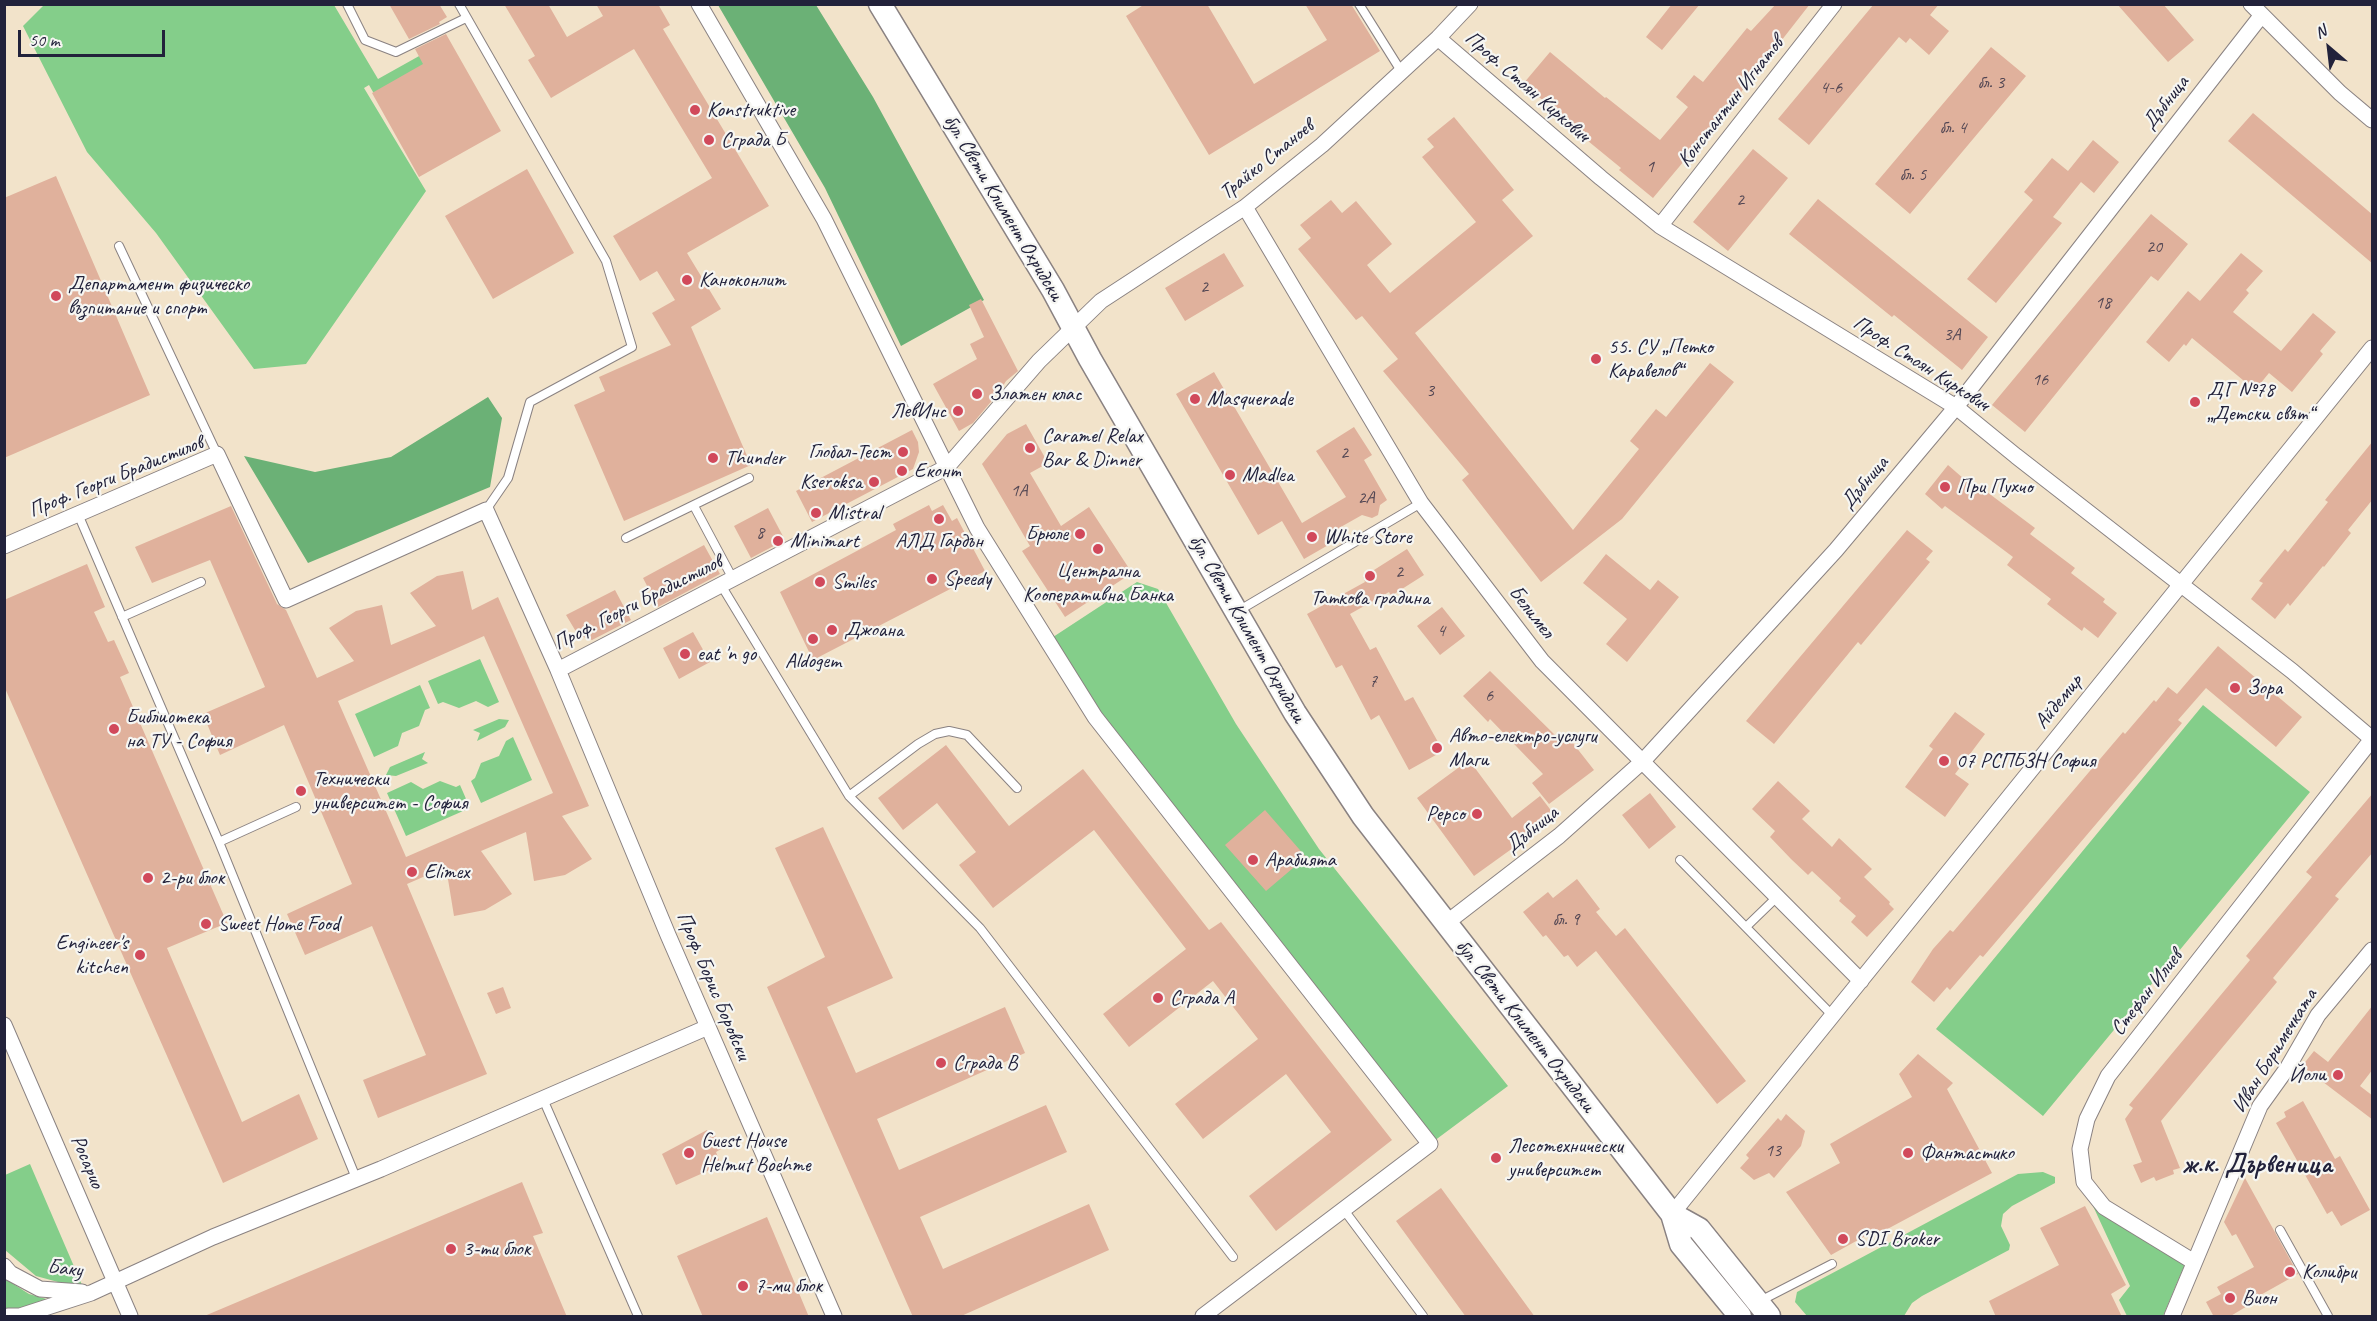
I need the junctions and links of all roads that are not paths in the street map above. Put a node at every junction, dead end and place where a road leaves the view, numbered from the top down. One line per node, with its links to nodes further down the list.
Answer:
1 (347, 4): 9 (lane)
2 (459, 4): 9 (lane)
3 (699, 4): 20 (street)
4 (880, 4): 16 (main road, бул. Свети Климент Охридски)
5 (1359, 4): 11 (lane)
6 (1834, 4): 14 (street, Константин Игнатов)
7 (1467, 5): 10 (street, Трайко Станоев)
8 (2256, 10): 12 (street); 18 (street, Дъбница)
9 (466, 18): 24 (lane)
10 (1438, 38): 11 (street, Трайко Станоев); 14 (street, Проф. Стоян Киркович)
11 (1401, 71): 13 (street, Трайко Станоев)
12 (2373, 120)
13 (1245, 207): 16 (street, Трайко Станоев); 22 (street, Белимел)
14 (1660, 226): 18 (street, Проф. Стоян Киркович)
15 (119, 246): 19 (lane)
16 (1073, 328): 20 (street, Проф. Георги Брадистилов); 31 (main road, бул. Свети Климент Охридски)
17 (2373, 348): 30 (street, Айдемир)
18 (1956, 407): 30 (street, Проф. Стоян Киркович); 35 (street, Дъбница)
19 (217, 454): 24 (street, Проф. Георги Брадистилов); 25 (street, Проф. Георги Брадистилов)
20 (947, 467): 29 (street, Проф. Георги Брадистилов); 51 (street)
21 (749, 478): 23 (lane)
22 (1421, 504): 31 (lane); 35 (street, Белимел)
23 (693, 506): 26 (lane); 29 (lane)
24 (486, 510): 33 (street, Проф. Георги Брадистилов)
25 (78, 514): 27 (street, Проф. Георги Брадистилов); 32 (lane)
26 (626, 538)
27 (4, 546)
28 (201, 582): 32 (lane)
29 (727, 582): 33 (street, Проф. Георги Брадистилов); 37 (lane)
30 (2181, 584): 34 (street, Проф. Стоян Киркович); 45 (street, Айдемир)
31 (1236, 612): 42 (main road, бул. Свети Климент Охридски)
32 (122, 617): 39 (lane)
33 (558, 670): 48 (street, Проф. Борис Боровски)
34 (2373, 739): 55 (street, Стефан Илиев)
35 (1643, 761): 41 (street, Белимел); 42 (street, Дъбница)
36 (1017, 788): 37 (lane)
37 (849, 796): 54 (lane)
38 (297, 807): 39 (lane)
39 (219, 842): 50 (lane)
40 (1680, 860): 43 (lane)
41 (1777, 897): 43 (lane); 45 (street, Белимел)
42 (1445, 924): 52 (main road, бул. Свети Климент Охридски)
43 (1746, 927): 46 (lane)
44 (2373, 950): 55 (street, Иван Боримечката)
45 (1861, 981): 46 (street, Айдемир)
46 (1833, 1016): 52 (street, Айдемир)
47 (4, 1024): 58 (street, Росарио)
48 (708, 1027): 49 (street, Баку); 64 (street, Проф. Борис Боровски)
49 (543, 1099): 50 (street, Баку); 63 (lane)
50 (356, 1178): 58 (street, Баку)
51 (1344, 1210): 65 (street); 66 (lane)
52 (1672, 1214): 60 (main road, бул. Свети Климент Охридски); 67 (main road, бул. Свети Климент Охридски)
53 (2280, 1230): 69 (lane)
54 (1233, 1257)
55 (2194, 1262): 68 (street, Иван Боримечката)
56 (1832, 1264): 60 (lane)
57 (4, 1266): 59 (street, Баку)
58 (115, 1281): 59 (street, Баку); 62 (street, Росарио)
59 (91, 1293): 61 (street, Баку)
60 (1764, 1309)
61 (8, 1317)
62 (130, 1317)
63 (638, 1317)
64 (834, 1317)
65 (1203, 1317)
66 (1423, 1317)
67 (1740, 1317)
68 (2172, 1317)
69 (2328, 1317)

